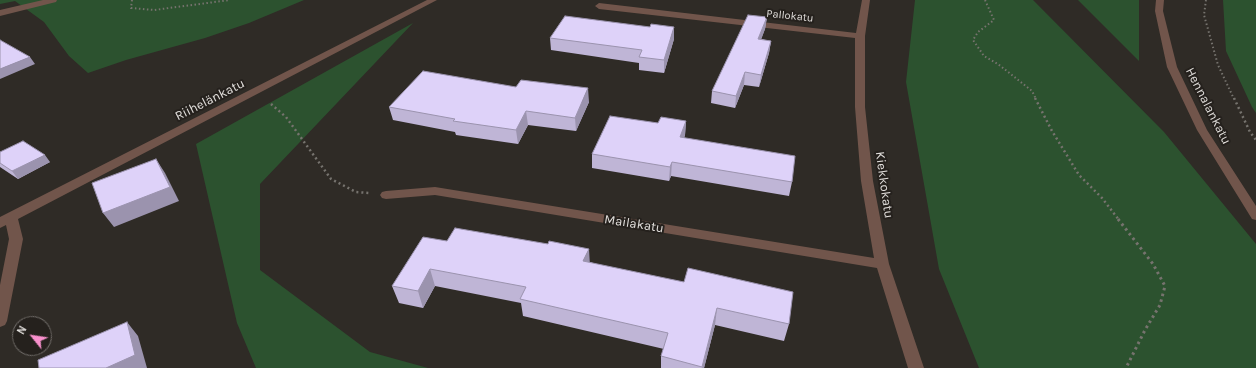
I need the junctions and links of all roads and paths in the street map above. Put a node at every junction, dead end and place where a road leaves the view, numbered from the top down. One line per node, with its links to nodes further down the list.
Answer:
1 (53, 0): 10 (street)
2 (132, 0): 3 (path)
3 (230, 0)
4 (433, 0): 12 (street, Riihelänkatu)
5 (866, 0): 11 (street, Kiekkokatu)
6 (985, 0): 20 (path)
7 (1160, 0): 15 (street, Hennalankatu)
8 (1206, 0): 13 (path)
9 (599, 6): 11 (street, Pallokatu)
10 (0, 13)
11 (860, 36): 17 (street, Kiekkokatu)
12 (257, 91): 14 (path); 16 (street, Riihelänkatu)
13 (1256, 140)
14 (386, 196): 17 (street, Mailakatu)
15 (1256, 216)
16 (5, 220): 18 (street)
17 (882, 264): 19 (street, Kiekkokatu)
18 (0, 321)
19 (916, 368)
20 (1126, 368)

